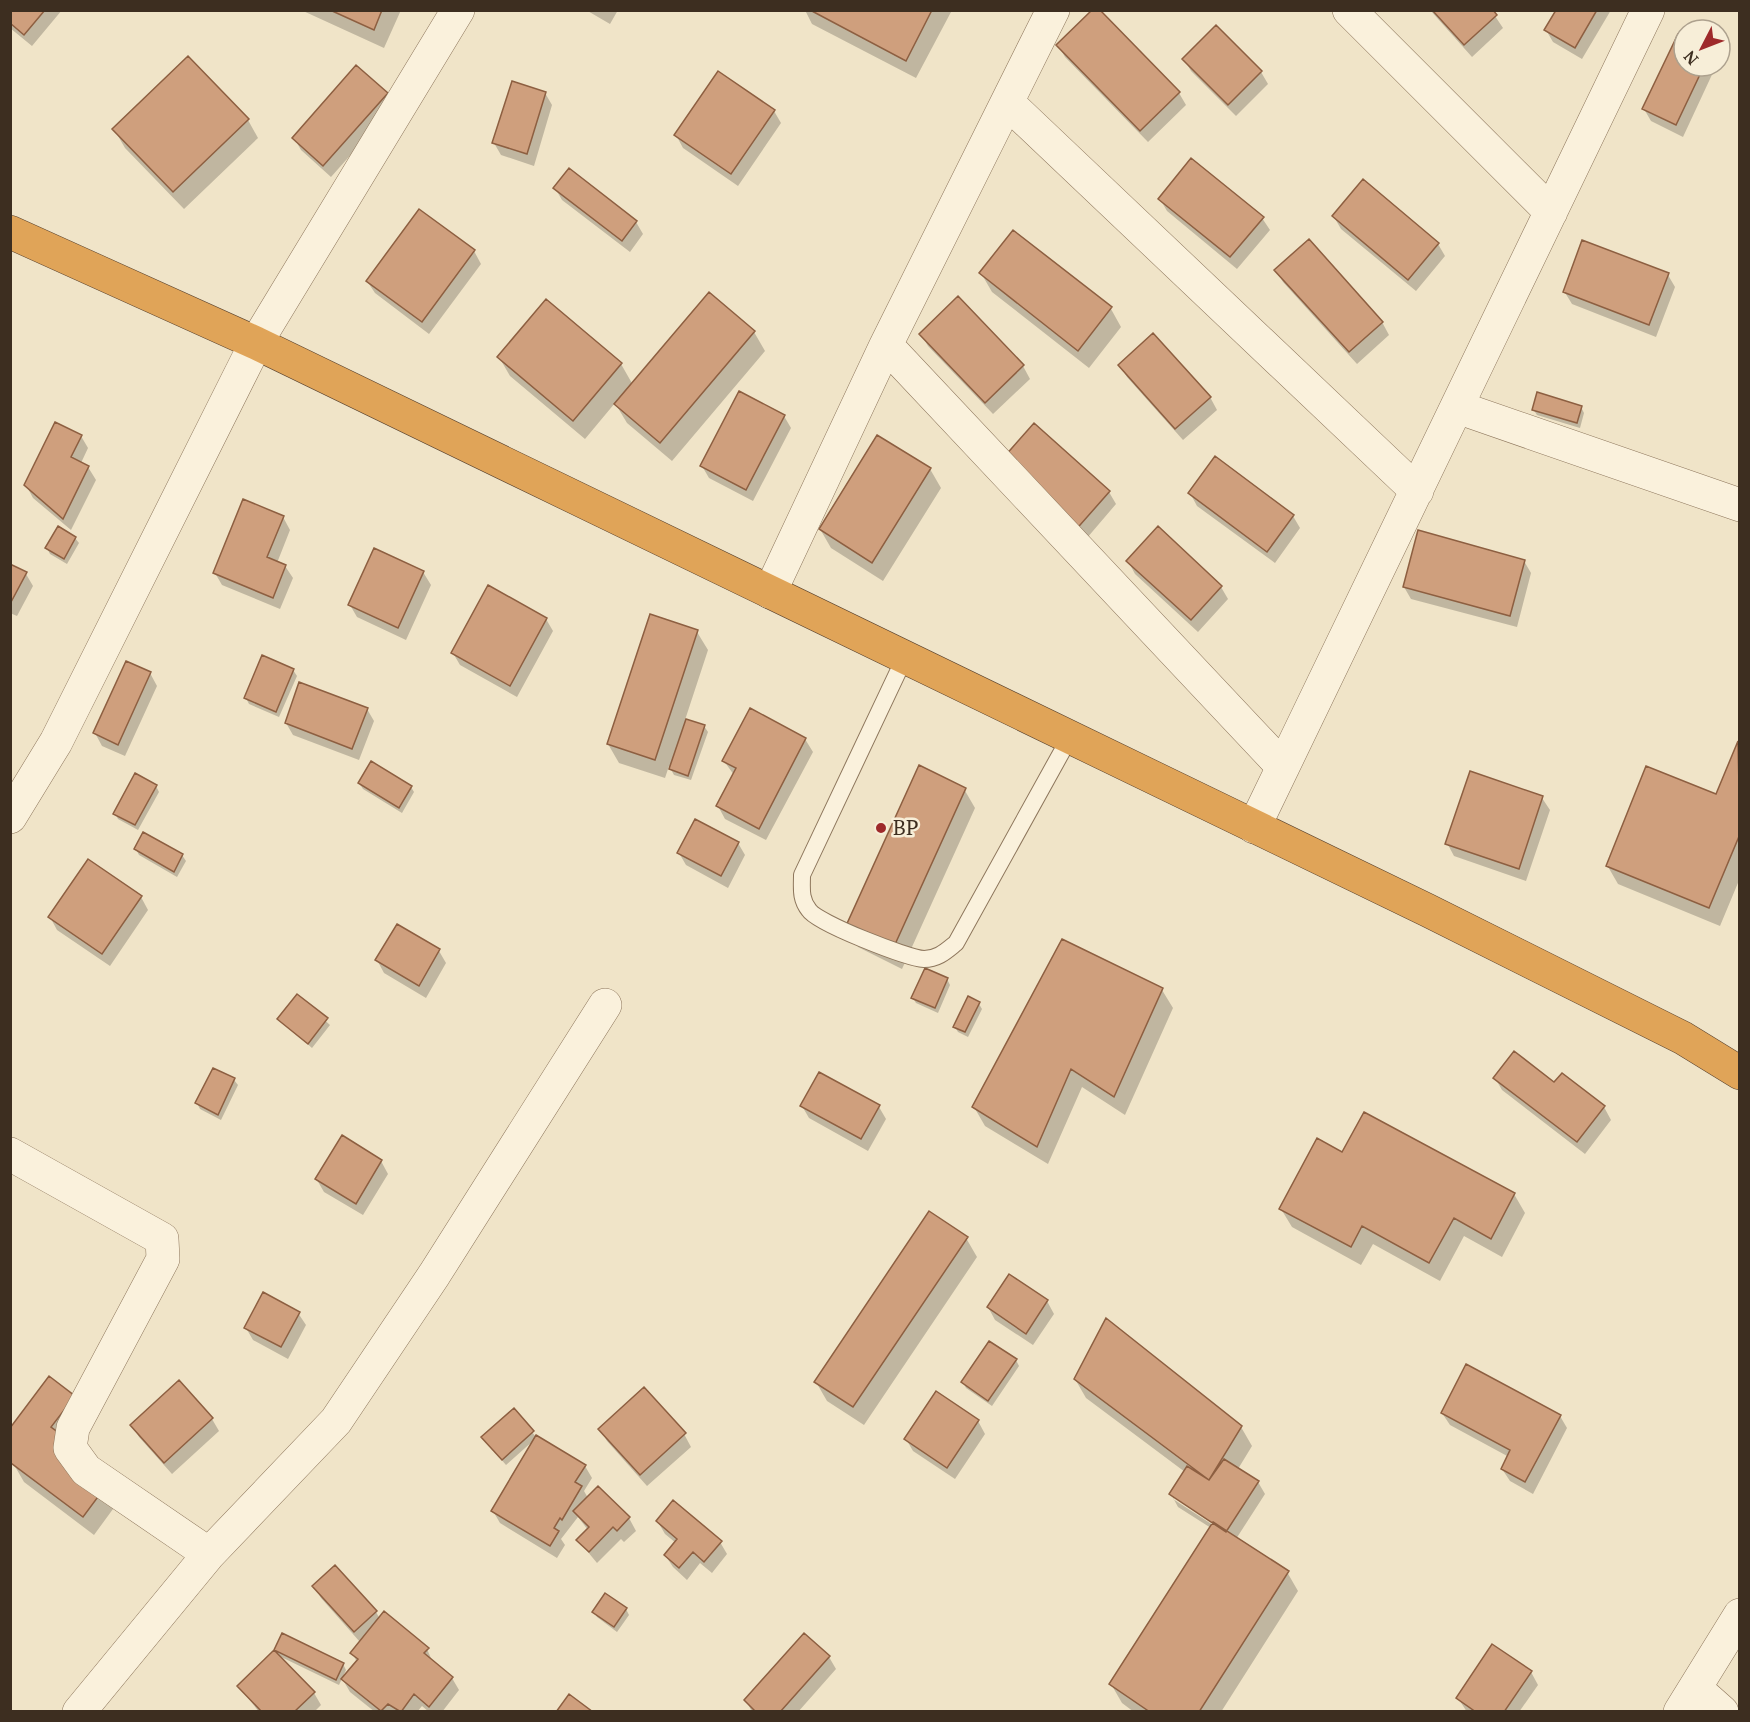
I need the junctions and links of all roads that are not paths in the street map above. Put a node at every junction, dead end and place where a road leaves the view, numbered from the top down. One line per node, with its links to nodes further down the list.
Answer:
1 (458, 10): 8 (street)
2 (1053, 10): 5 (street)
3 (1349, 10): 6 (street)
4 (1648, 10): 6 (street)
5 (1008, 103): 9 (street); 11 (street)
6 (1551, 213): 10 (street)
7 (10, 232): 8 (highway)
8 (256, 343): 13 (highway); 17 (street)
9 (886, 345): 13 (street); 16 (street)
10 (1457, 407): 11 (street); 12 (street)
11 (1417, 491): 16 (street)
12 (1740, 506)
13 (770, 592): 14 (highway)
14 (905, 657): 15 (highway); 15 (lane)
15 (1070, 737): 18 (highway)
16 (1283, 767): 18 (street)
17 (10, 817)
18 (1254, 827): 20 (highway)
19 (605, 1005): 22 (street)
20 (1740, 1073)
21 (10, 1154): 22 (street)
22 (209, 1554): 25 (street)
23 (1740, 1615): 24 (street)
24 (1688, 1700): 26 (street)
25 (80, 1712)
26 (1722, 1712)

